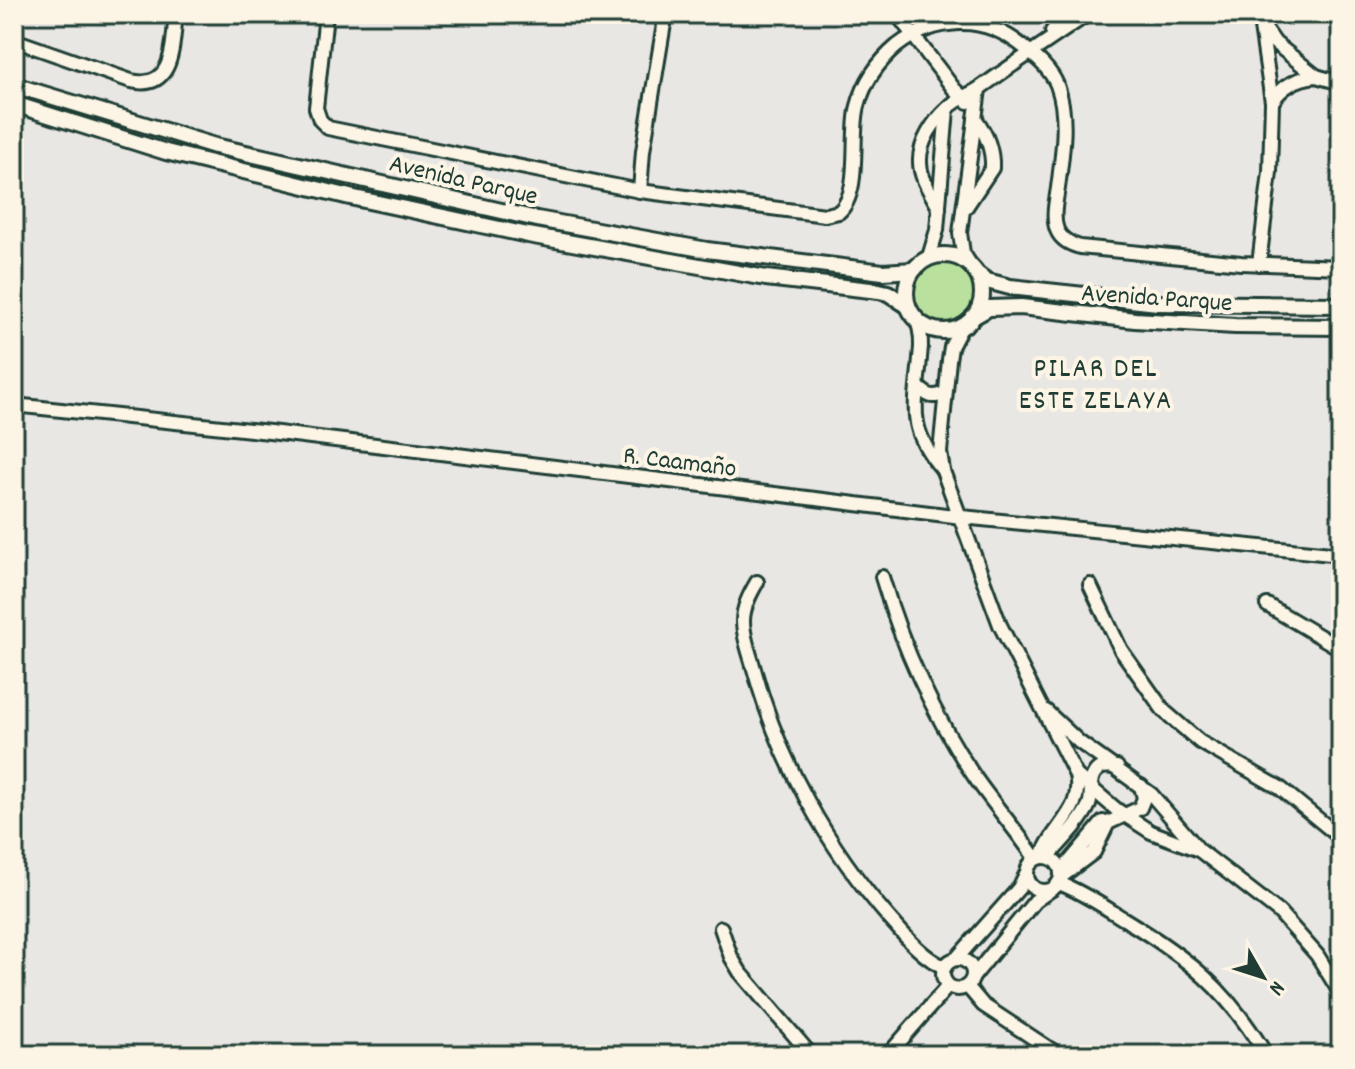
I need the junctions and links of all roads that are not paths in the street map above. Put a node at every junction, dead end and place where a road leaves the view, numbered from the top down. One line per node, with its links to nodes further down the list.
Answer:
1 (176, 14): 10 (street)
2 (326, 14): 23 (street)
3 (894, 14): 9 (street)
4 (1070, 14): 11 (street)
5 (1088, 14): 11 (street)
6 (1255, 14): 8 (street)
7 (663, 17): 23 (street)
8 (1261, 27): 12 (street); 17 (street)
9 (911, 36): 11 (street); 16 (street); 23 (street)
10 (14, 40)
11 (1031, 53): 15 (street); 29 (street)
12 (1316, 76): 13 (street); 17 (street)
13 (1341, 83)
14 (14, 85): 32 (street, Avenida Parque)
15 (979, 89): 16 (street); 20 (street)
16 (962, 97): 19 (street); 20 (street)
17 (1272, 102): 29 (street)
18 (14, 104): 34 (street, Avenida Parque)
19 (947, 109): 21 (street); 24 (street)
20 (976, 113): 22 (street); 25 (street)
21 (942, 181): 22 (street); 24 (street)
22 (967, 184): 25 (street)
23 (640, 191)
24 (939, 208): 26 (street)
25 (963, 212): 27 (street)
26 (937, 230): 27 (street); 28 (street)
27 (960, 233): 31 (street)
28 (929, 257): 31 (street); 32 (street)
29 (1259, 264): 30 (street)
30 (1341, 267)
31 (973, 269): 33 (street, Avenida Parque); 36 (street)
32 (913, 270): 34 (street)
33 (1341, 305)
34 (908, 306): 35 (street)
35 (917, 321): 36 (street); 38 (street)
36 (968, 322): 37 (street, Avenida Parque); 39 (street)
37 (1341, 327)
38 (918, 387): 39 (street); 41 (street)
39 (945, 393): 41 (street)
40 (14, 405): 42 (street, R. Caamaño)
41 (943, 471): 42 (street)
42 (962, 517): 43 (street, R. Caamaño); 49 (street)
43 (1341, 555)
44 (882, 577): 59 (street)
45 (757, 582): 63 (street)
46 (1090, 585): 57 (street)
47 (1267, 605): 48 (street)
48 (1341, 649)
49 (1039, 704): 50 (street); 51 (street)
50 (1117, 767): 52 (street); 53 (street)
51 (1076, 775): 53 (street); 59 (street)
52 (1141, 786): 54 (street); 58 (street)
53 (1092, 791): 54 (street); 55 (street)
54 (1121, 813): 56 (street); 58 (street); 61 (street)
55 (1082, 816): 56 (street); 59 (street)
56 (1097, 829): 61 (street)
57 (1341, 836)
58 (1199, 850): 66 (street)
59 (1042, 857): 60 (street); 61 (street)
60 (1026, 874): 61 (street); 63 (street)
61 (1058, 880): 64 (street); 70 (street)
62 (721, 928): 67 (street)
63 (950, 963): 64 (street); 65 (street)
64 (970, 981): 65 (street); 69 (street)
65 (948, 986): 68 (street)
66 (1341, 994)
67 (811, 1055)
68 (888, 1055)
69 (1059, 1055)
70 (1266, 1055)

